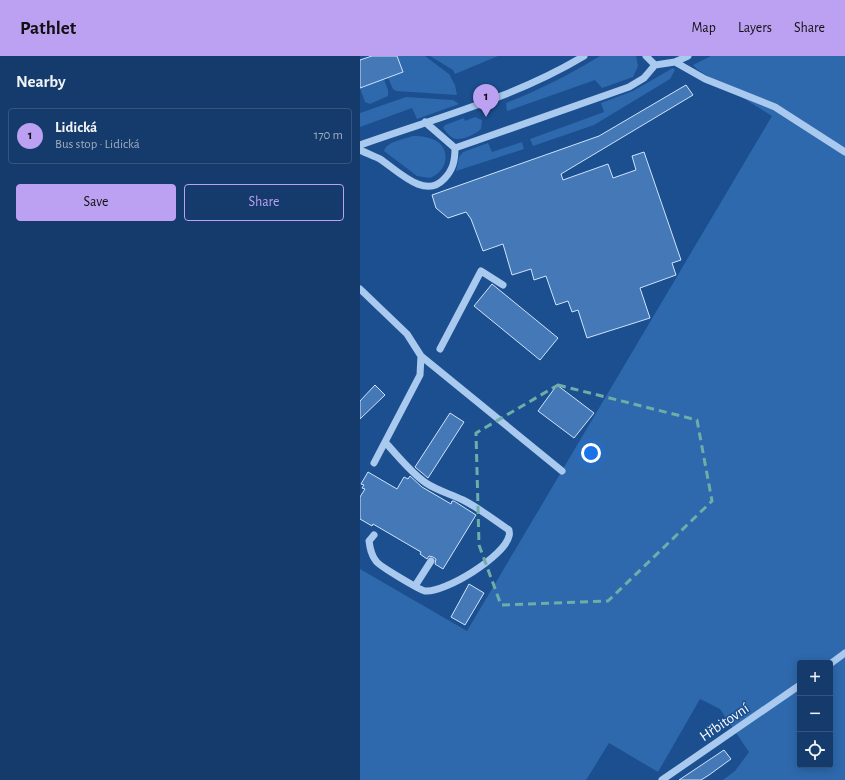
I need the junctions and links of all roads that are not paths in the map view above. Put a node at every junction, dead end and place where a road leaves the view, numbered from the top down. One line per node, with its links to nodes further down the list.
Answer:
1 (584, 56): 6 (street)
2 (646, 56): 5 (street)
3 (688, 56): 4 (street)
4 (675, 62): 5 (street); 10 (street)
5 (655, 65): 8 (street)
6 (425, 122): 7 (street); 8 (street)
7 (360, 145)
8 (455, 148): 9 (street)
9 (360, 150)
10 (845, 152)
11 (503, 284): 13 (street)
12 (360, 289): 14 (street)
13 (440, 349)
14 (421, 356): 15 (street); 17 (street)
15 (385, 442): 16 (street); 20 (street)
16 (374, 463)
17 (562, 471)
18 (374, 535): 20 (street)
19 (431, 562): 20 (street)
20 (415, 586)
21 (845, 653): 22 (street)
22 (833, 662)
23 (797, 687): 24 (street, Hřbitovní)
24 (662, 780)

